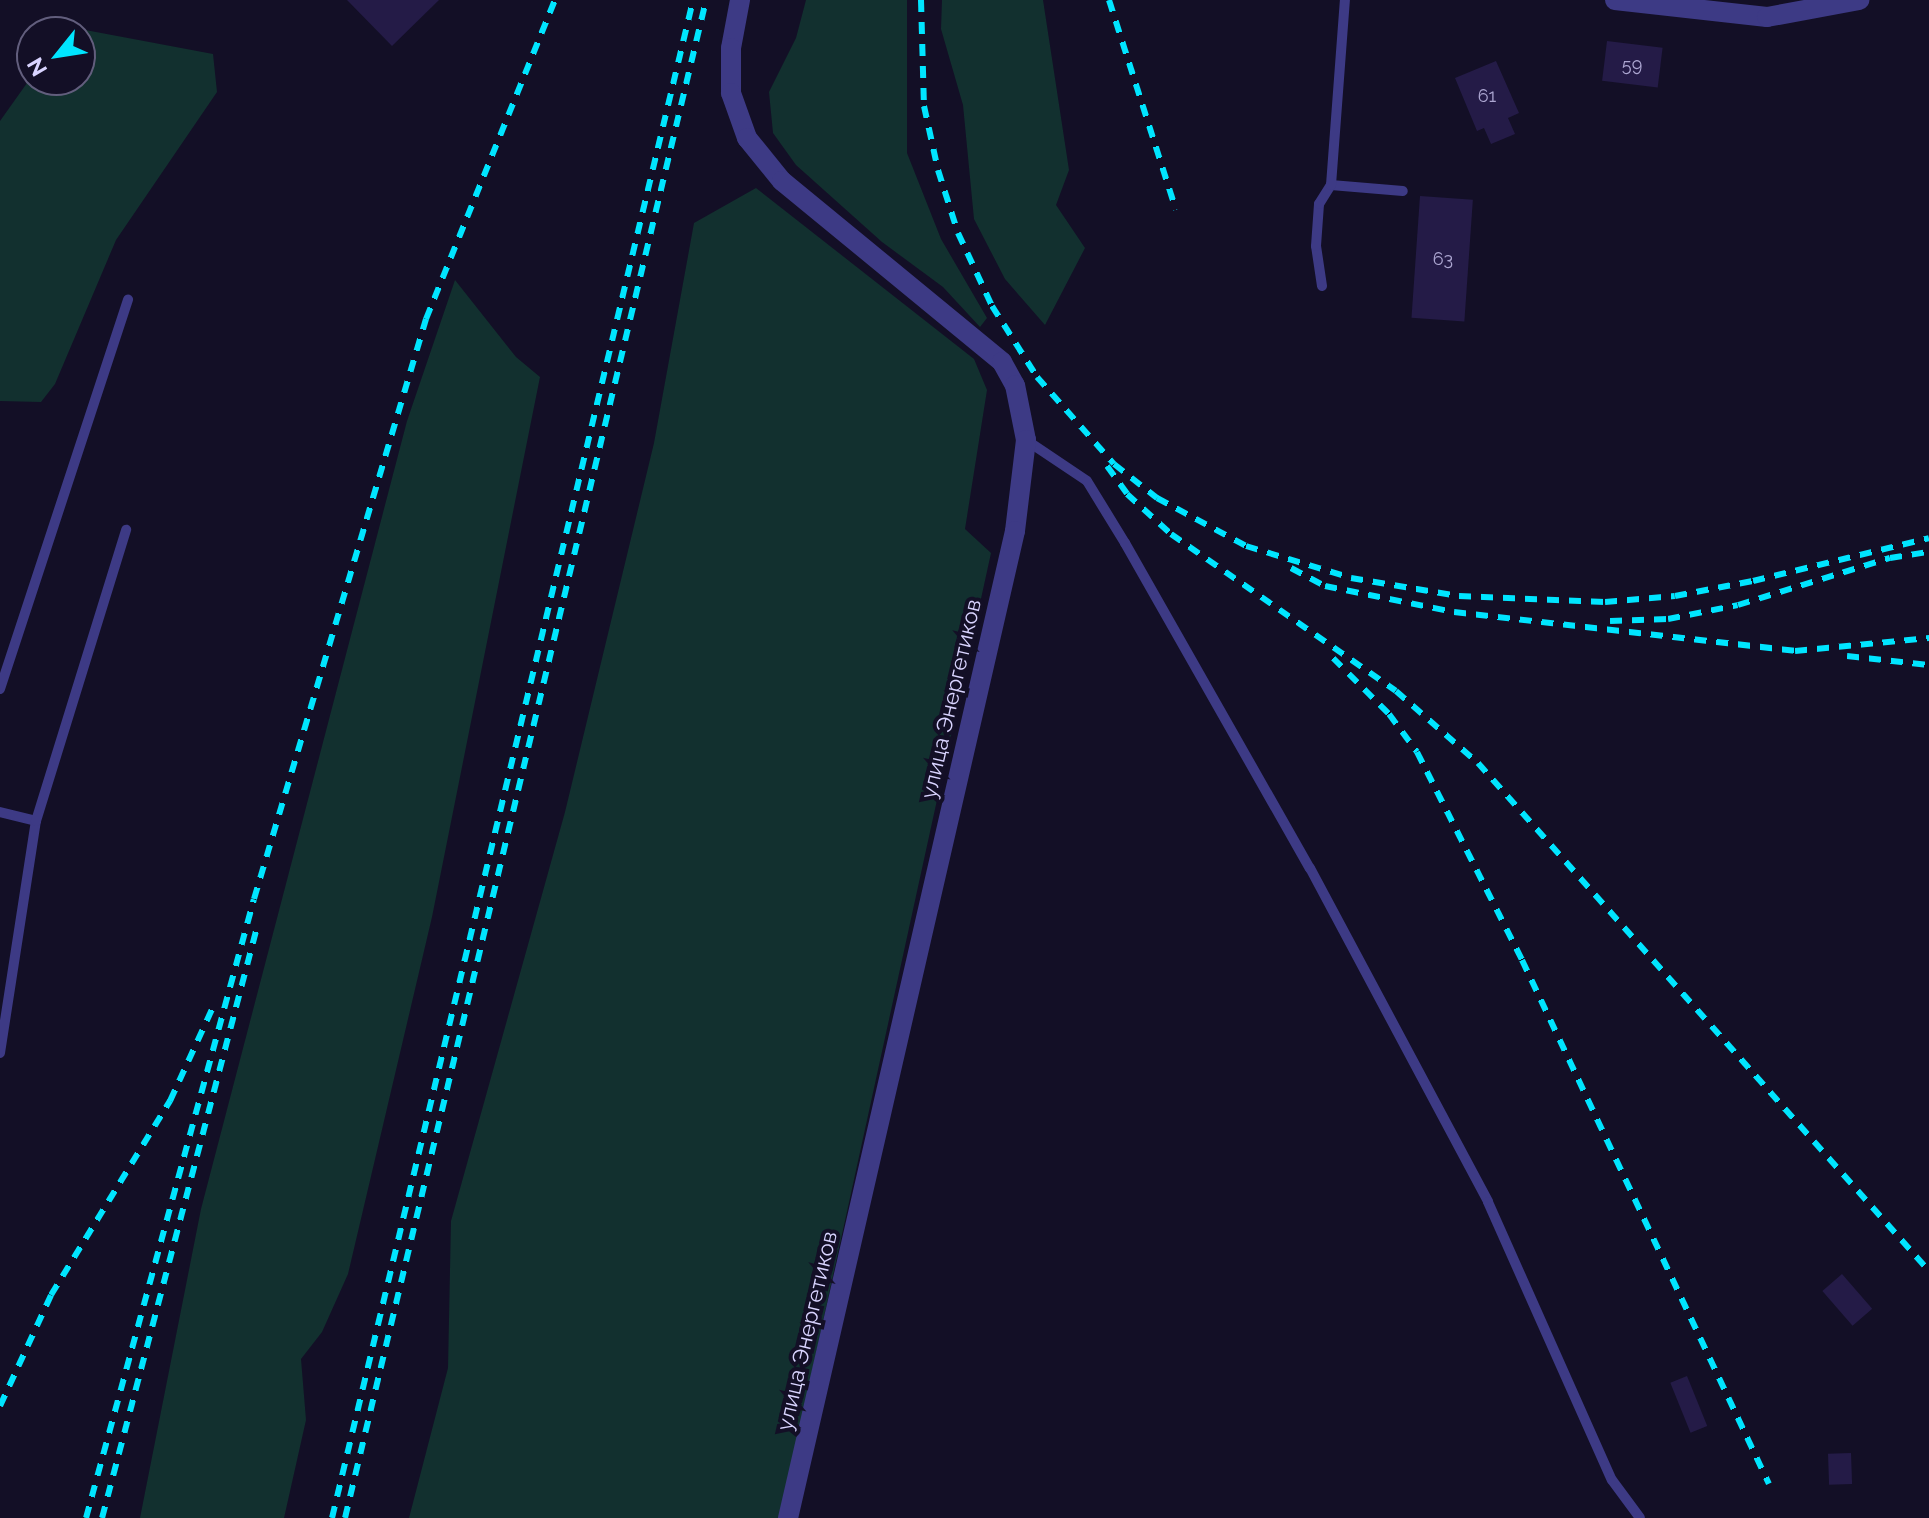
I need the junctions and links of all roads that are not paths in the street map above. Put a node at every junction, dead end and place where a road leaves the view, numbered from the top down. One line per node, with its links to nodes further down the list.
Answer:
1 (740, 0): 9 (street, улица Энергетиков)
2 (1345, 0): 5 (lane)
3 (1615, 0): 4 (street)
4 (1859, 0)
5 (1331, 185): 6 (lane); 7 (lane)
6 (1403, 191)
7 (1322, 286)
8 (128, 299): 11 (lane)
9 (1026, 440): 15 (street, улица Энергетиков); 16 (lane)
10 (126, 530): 13 (lane)
11 (0, 689)
12 (0, 812): 13 (lane)
13 (36, 821): 14 (lane)
14 (0, 1053)
15 (788, 1518)
16 (1640, 1518)

